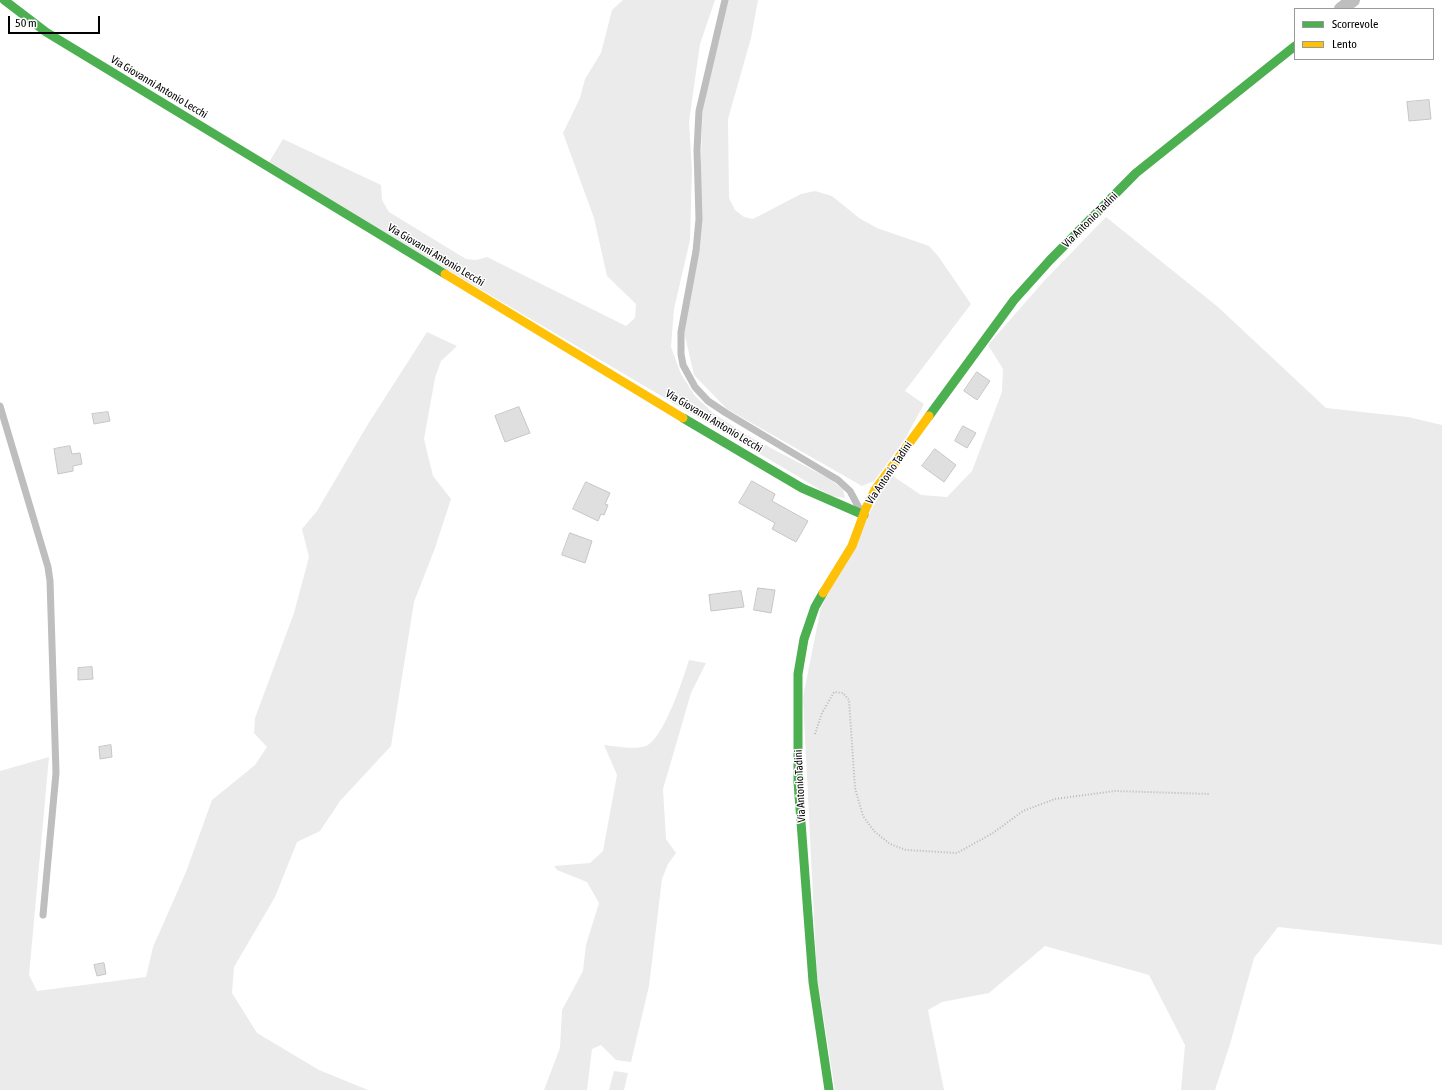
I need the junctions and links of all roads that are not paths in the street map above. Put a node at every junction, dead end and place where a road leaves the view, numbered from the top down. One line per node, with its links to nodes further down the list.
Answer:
1 (4, 0): 7 (street, Via Giovanni Antonio Lecchi)
2 (725, 0): 7 (lane)
3 (1353, 0): 4 (street)
4 (1342, 8)
5 (1294, 47): 7 (street, Via Antonio Tadini)
6 (0, 406): 8 (lane)
7 (864, 515): 9 (street, Via Antonio Tadini)
8 (43, 915)
9 (829, 1090)

